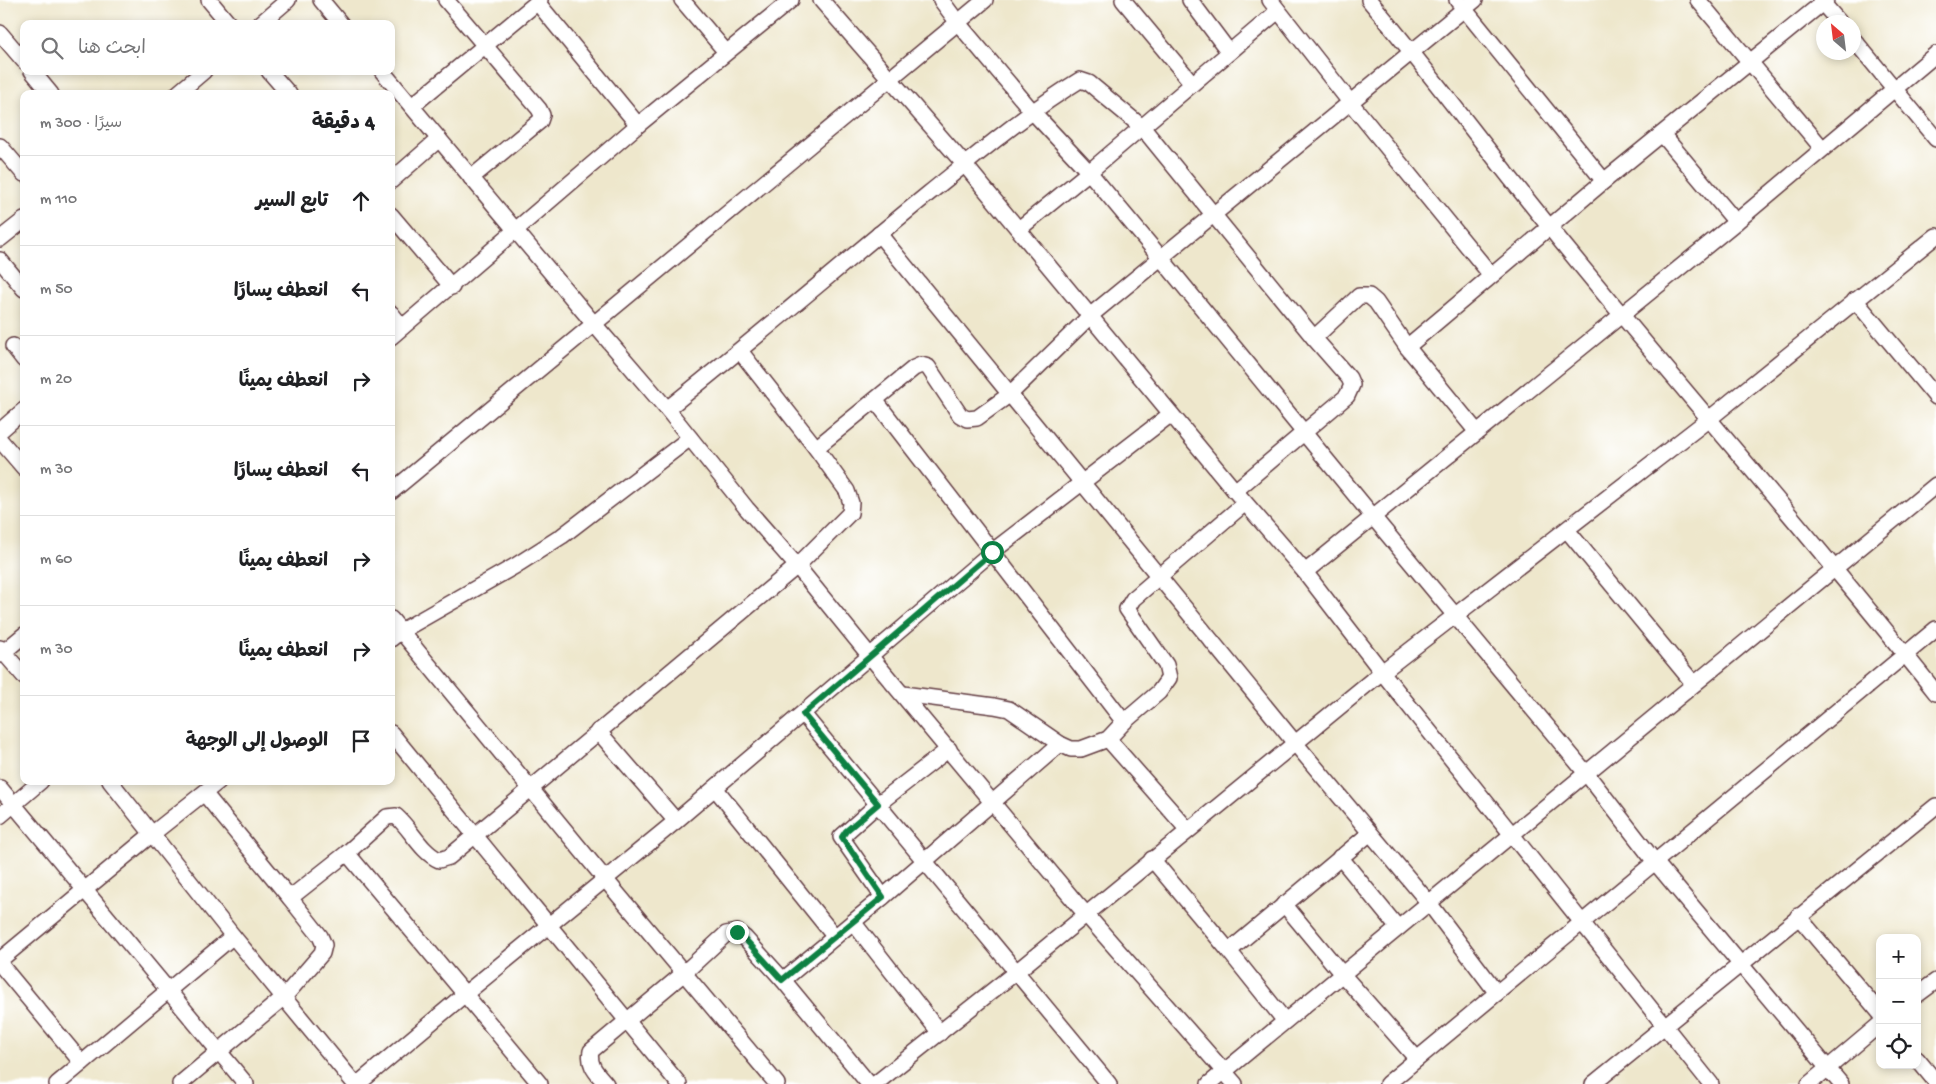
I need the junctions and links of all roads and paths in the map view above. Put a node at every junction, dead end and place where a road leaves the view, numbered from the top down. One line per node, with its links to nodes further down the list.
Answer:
1 (209, 0): 19 (street)
2 (288, 0): 20 (street)
3 (321, 0): 21 (street)
4 (446, 0): 24 (street)
5 (682, 0): 27 (street)
6 (791, 0): 27 (street)
7 (821, 0): 36 (street)
8 (941, 0): 22 (street)
9 (985, 0): 22 (street)
10 (1123, 0): 37 (street)
11 (1190, 0): 28 (street)
12 (1369, 0): 26 (street)
13 (1698, 0): 31 (street)
14 (538, 1): 24 (street); 45 (street)
15 (1823, 1): 18 (street); 31 (street)
16 (1465, 3): 26 (street); 57 (street)
17 (1274, 5): 28 (street); 42 (street)
18 (1834, 15)
19 (226, 20)
20 (265, 20)
21 (338, 20)
22 (958, 23): 36 (street); 44 (street)
23 (0, 33): 30 (street)
24 (484, 46): 43 (street); 56 (street)
25 (1861, 48): 38 (street)
26 (1412, 51): 42 (street); 62 (street)
27 (726, 52): 45 (street)
28 (1229, 52): 37 (street)
29 (1936, 54): 38 (street)
30 (20, 56)
31 (1750, 63): 47 (street); 51 (street)
32 (35, 75): 39 (street)
33 (199, 75): 40 (street)
34 (272, 75): 41 (street)
35 (385, 75): 43 (street)
36 (889, 80): 52 (street); 76 (street)
37 (1192, 83): 46 (street)
38 (1895, 89): 49 (street); 51 (street)
39 (48, 90)
40 (182, 90)
41 (286, 90)
42 (1350, 102): 58 (street); 70 (street)
43 (412, 106): 48 (street)
44 (1032, 111): 46 (street); 52 (street); 54 (street)
45 (638, 125): 64 (street)
46 (1142, 127): 54 (street); 58 (street)
47 (1662, 134): 57 (street); 60 (street)
48 (439, 139): 55 (street); 56 (street)
49 (1936, 139)
50 (0, 146): 53 (street)
51 (1822, 148): 60 (street)
52 (965, 165): 63 (street); 65 (street)
53 (20, 169)
54 (1089, 172): 63 (street); 68 (street)
55 (395, 178)
56 (471, 178): 64 (street)
57 (1604, 181): 62 (street)
58 (1214, 214): 68 (street); 78 (street)
59 (395, 220): 72 (street)
60 (1736, 222): 75 (street)
61 (20, 223): 67 (street)
62 (1550, 228): 70 (street); 75 (street)
63 (1019, 229): 74 (street)
64 (515, 230): 72 (street); 76 (street)
65 (878, 234): 81 (street); 83 (street)
66 (1936, 236): 73 (street)
67 (0, 239)
68 (1161, 258): 74 (street); 92 (street)
69 (0, 260): 71 (street)
70 (1492, 275): 80 (street)
71 (20, 285)
72 (452, 287): 77 (street)
73 (1855, 300): 84 (street); 89 (street)
74 (1091, 315): 83 (street); 88 (street)
75 (1622, 315): 89 (street); 91 (street)
76 (594, 324): 86 (street); 99 (street)
77 (397, 332)
78 (1314, 338): 80 (street); 92 (street)
79 (12, 346): 82 (street)
80 (1407, 347): 91 (street)
81 (740, 351): 86 (street); 95 (street)
82 (20, 355)
83 (1009, 395): 85 (street); 97 (street)
84 (1936, 397)
85 (875, 400): 95 (street); 104 (street)
86 (667, 409): 93 (street)
87 (20, 414): 90 (street)
88 (1172, 414): 97 (street); 100 (street)
89 (1709, 419): 103 (street); 106 (street)
90 (0, 431)
91 (1477, 432): 102 (street)
92 (1304, 433): 100 (street); 102 (street)
93 (690, 438): 105 (street); 110 (street)
94 (0, 440): 96 (street)
95 (816, 448): 105 (street)
96 (20, 463)
97 (1082, 482): 104 (street); 108 (street)
98 (1936, 485): 106 (street)
99 (395, 489)
100 (1235, 491): 101 (street)
101 (1245, 502): 107 (street); 108 (street)
102 (1374, 518): 107 (street); 109 (street)
103 (1567, 530): 109 (street); 119 (street)
104 (992, 552): 116 (street); 123 (street)
105 (797, 566): 116 (street); 124 (street)
106 (1835, 568): 115 (street); 119 (street)
107 (1305, 572): 118 (street)
108 (1158, 576): 123 (street); 127 (street)
109 (1455, 616): 118 (street); 130 (street)
110 (395, 628)
111 (1936, 629): 115 (street)
112 (395, 630): 135 (street)
113 (20, 638): 114 (street)
114 (1, 652): 117 (street)
115 (1906, 654): 120 (street); 153 (street)
116 (870, 656): 121 (street); 122 (street)
117 (20, 672)
118 (1382, 672): 127 (street); 148 (street)
119 (1694, 684): 130 (street)
120 (1936, 693)
121 (903, 694): 128 (street); 129 (street)
122 (803, 714): 136 (street); 140 (street)
123 (1124, 722): 126 (street)
124 (598, 731): 135 (street); 143 (street)
125 (395, 738): 146 (street)
126 (1108, 739): 128 (street); 144 (street)
127 (1294, 743): 144 (street); 147 (street)
128 (1060, 744): 138 (street)
129 (949, 749): 138 (street); 140 (street)
130 (1586, 773): 148 (street); 153 (street)
131 (36, 785): 139 (street)
132 (113, 785): 145 (street)
133 (214, 785): 137 (street)
134 (0, 788): 139 (street)
135 (530, 788): 146 (street); 154 (street)
136 (715, 788): 143 (street); 167 (street)
137 (204, 793): 145 (street); 157 (street)
138 (993, 803): 152 (street); 160 (street)
139 (14, 804): 142 (street); 155 (street)
140 (878, 804): 152 (street); 156 (street)
141 (1936, 806): 161 (street)
142 (0, 816)
143 (676, 821): 154 (street)
144 (1188, 830): 151 (street)
145 (152, 834): 155 (street); 166 (street)
146 (474, 834): 149 (street); 164 (street)
147 (1369, 834): 150 (street); 158 (street)
148 (1513, 834): 158 (street); 163 (street)
149 (347, 853): 157 (street); 179 (street)
150 (1340, 857): 159 (street); 165 (street)
151 (1152, 859): 160 (street); 168 (street)
152 (925, 861): 156 (street); 171 (street)
153 (1655, 862): 163 (street); 170 (street)
154 (605, 879): 164 (street); 172 (street)
155 (85, 890): 169 (street); 176 (street)
156 (883, 897): 162 (street)
157 (290, 898): 180 (street)
158 (1428, 903): 165 (street); 178 (street)
159 (1284, 904): 168 (street); 173 (street)
160 (1086, 913): 171 (street); 192 (street)
161 (1798, 916): 170 (street); 181 (street)
162 (853, 922): 167 (street); 186 (street)
163 (1582, 922): 178 (street); 184 (street)
164 (549, 924): 179 (street); 183 (street)
165 (1398, 928): 173 (street)
166 (233, 936): 176 (street); 180 (street)
167 (835, 937): 174 (street)
168 (1228, 951): 182 (street)
169 (0, 962): 189 (street)
170 (1740, 963): 184 (street); 191 (street)
171 (1016, 972): 186 (street); 204 (street)
172 (684, 973): 174 (street); 183 (street); 201 (street)
173 (1342, 974): 182 (street); 188 (street)
174 (782, 980): 202 (street)
175 (1936, 981): 177 (street)
176 (169, 991): 187 (street); 189 (street)
177 (1921, 992)
178 (1497, 993): 188 (street)
179 (464, 994): 197 (street); 198 (street)
180 (284, 997): 187 (street); 197 (street)
181 (1876, 1008)
182 (1285, 1021): 192 (street)
183 (627, 1022): 199 (street); 200 (street)
184 (1664, 1025): 208 (street); 209 (street)
185 (1876, 1027): 191 (street)
186 (940, 1032): 203 (street)
187 (220, 1052): 195 (street); 196 (street)
188 (1417, 1059): 207 (street)
189 (82, 1062): 194 (street)
190 (1921, 1064): 193 (street)
191 (1828, 1068): 210 (street); 211 (street)
192 (1224, 1071): 205 (street); 206 (street)
193 (1936, 1082)
194 (57, 1084)
195 (180, 1084)
196 (246, 1084)
197 (357, 1084)
198 (540, 1084)
199 (606, 1084)
200 (679, 1084)
201 (777, 1084)
202 (869, 1084)
203 (875, 1084)
204 (1109, 1084)
205 (1209, 1084)
206 (1235, 1084)
207 (1387, 1084)
208 (1593, 1084)
209 (1711, 1084)
210 (1809, 1084)
211 (1841, 1084)

